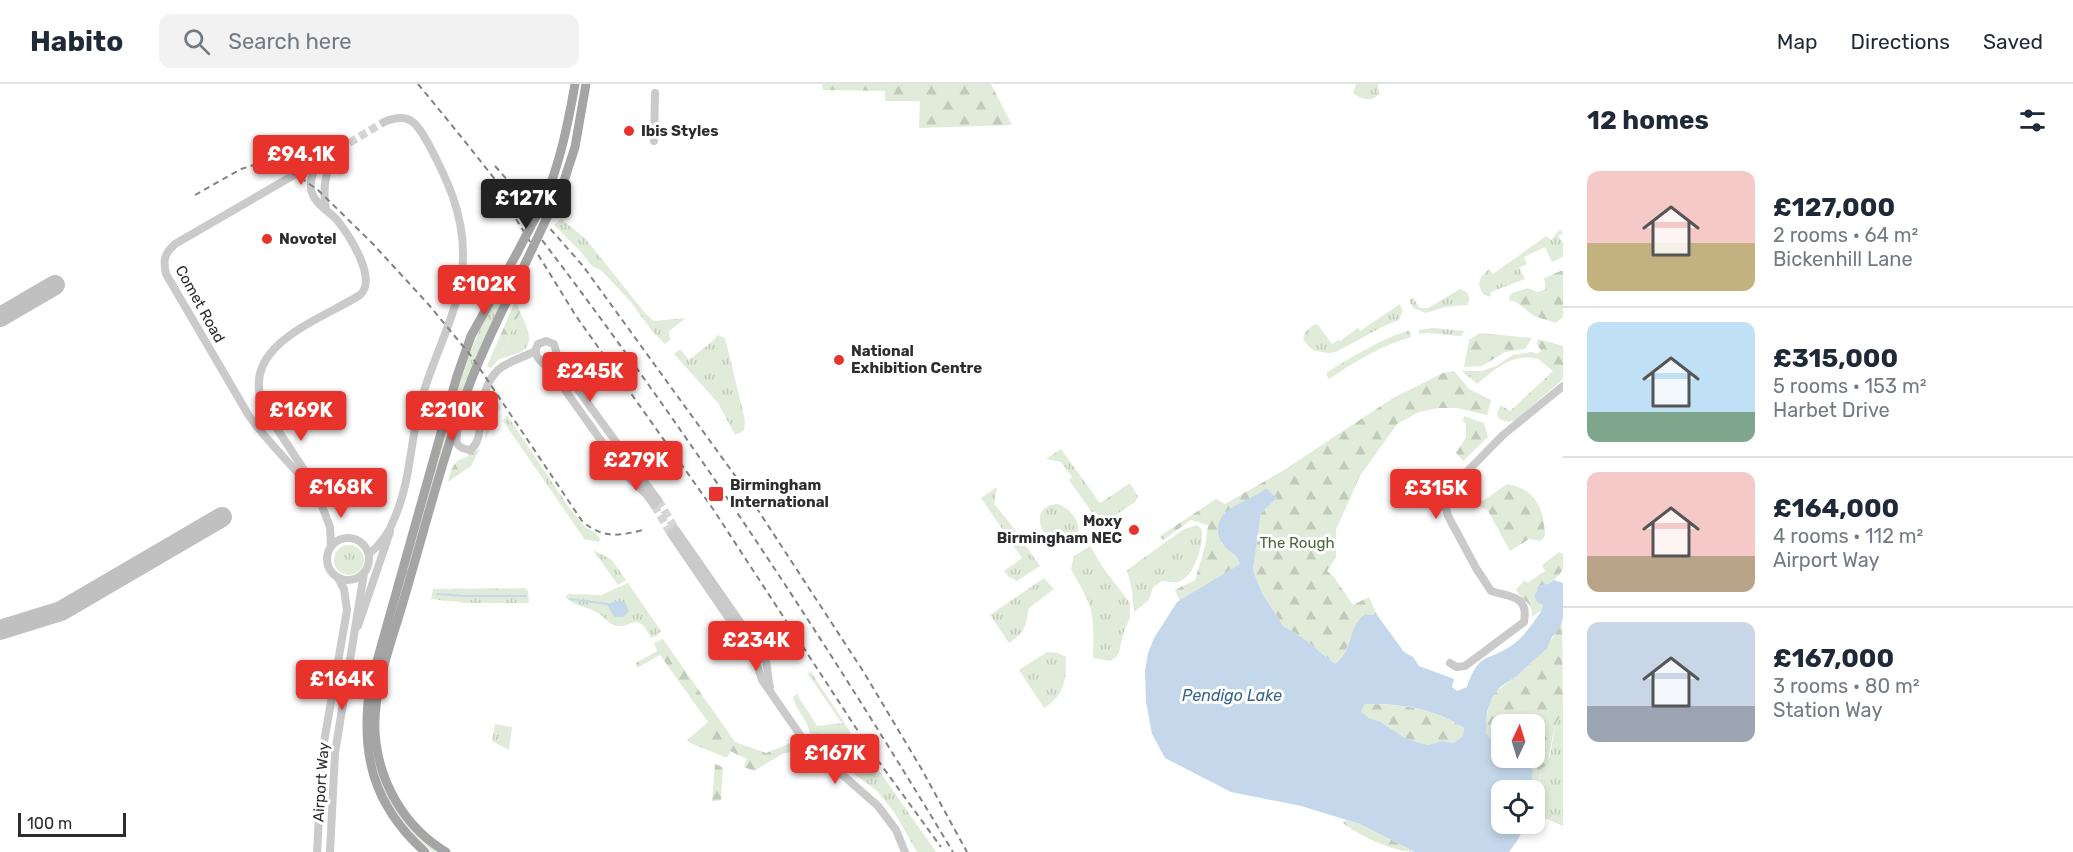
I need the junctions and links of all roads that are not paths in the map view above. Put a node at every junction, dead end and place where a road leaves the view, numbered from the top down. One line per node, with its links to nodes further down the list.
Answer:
1 (575, 84): 26 (main road, bridge)
2 (586, 84): 12 (main road, bridge)
3 (655, 93): 5 (street)
4 (384, 122): 16 (street)
5 (654, 141)
6 (318, 161): 7 (street); 7 (street, Comet Road); 14 (street, Comet Road)
7 (326, 210): 14 (street)
8 (535, 351): 9 (street); 10 (street); 12 (street)
9 (556, 356): 10 (street); 13 (street)
10 (541, 361): 13 (street)
11 (1563, 386): 23 (street)
12 (460, 410): 27 (main road)
13 (626, 466): 15 (street)
14 (320, 497): 18 (street)
15 (656, 503)
16 (395, 519): 19 (street); 22 (street)
17 (674, 532): 28 (street)
18 (331, 546): 19 (street); 21 (street)
19 (369, 554): 20 (street)
20 (364, 573): 21 (street); 22 (street, Airport Way)
21 (338, 578): 24 (street, Airport Way)
22 (353, 638): 25 (street, Airport Way)
23 (1450, 663)
24 (318, 852)
25 (330, 852)
26 (425, 852)
27 (446, 852)
28 (905, 852)

